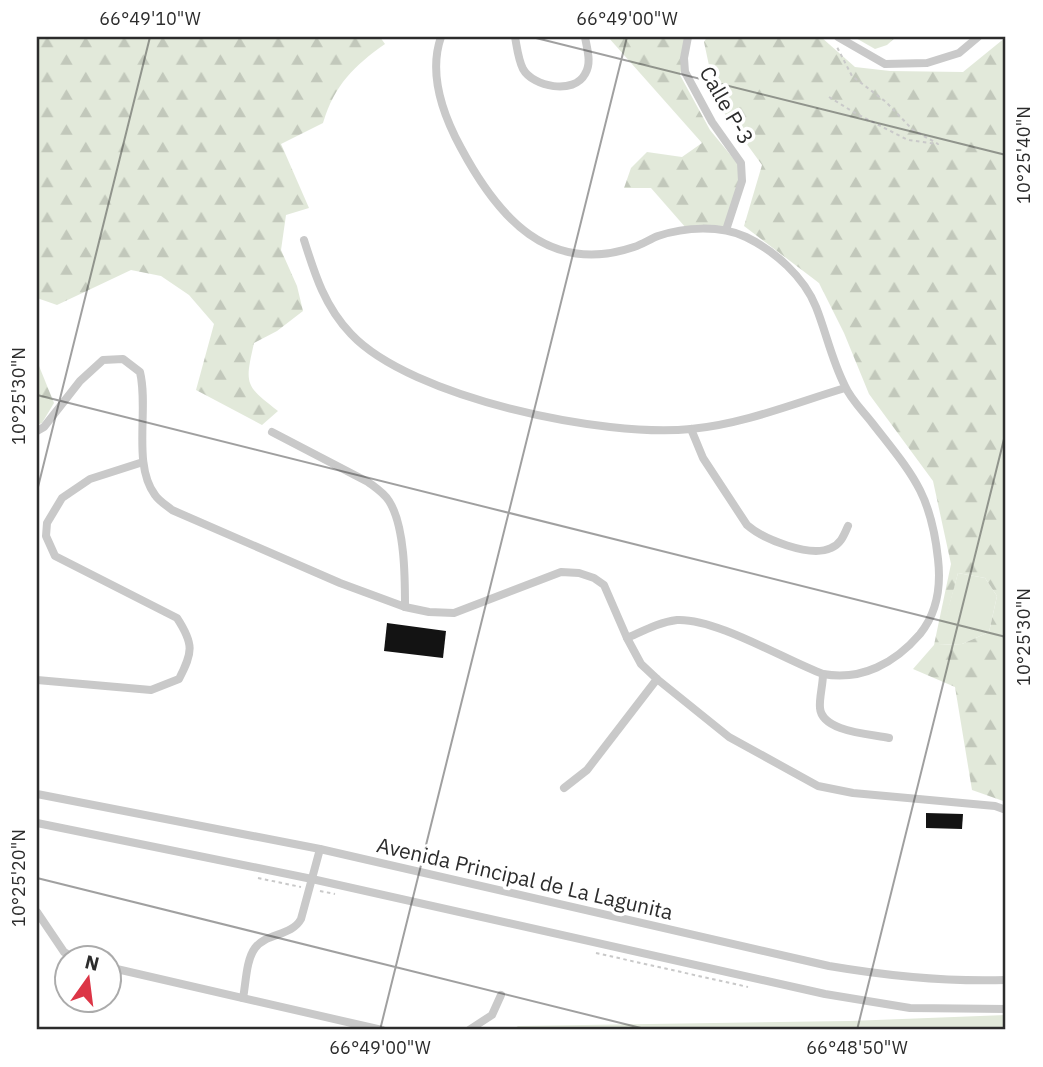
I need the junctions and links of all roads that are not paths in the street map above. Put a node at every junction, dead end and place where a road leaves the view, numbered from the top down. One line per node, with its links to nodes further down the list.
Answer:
1 (441, 37): 7 (street)
2 (515, 37): 3 (street)
3 (585, 37)
4 (688, 37): 7 (street, Calle P-3)
5 (838, 37): 6 (street)
6 (978, 37)
7 (726, 230): 9 (street)
8 (304, 240): 10 (street)
9 (845, 388): 10 (street); 17 (street)
10 (691, 429): 14 (street)
11 (37, 431): 13 (street)
12 (272, 432): 15 (street)
13 (143, 462): 15 (street); 19 (street)
14 (848, 526)
15 (405, 607): 16 (street)
16 (626, 638): 17 (street); 18 (street)
17 (823, 674): 20 (street)
18 (657, 679): 21 (street); 23 (street)
19 (37, 680)
20 (889, 738)
21 (564, 788)
22 (37, 794): 25 (street, Avenida Principal de La Lagunita)
23 (1006, 810)
24 (37, 823): 26 (street)
25 (320, 849): 26 (street); 30 (street, Avenida Principal de La Lagunita)
26 (312, 879): 32 (street); 33 (street)
27 (37, 912): 28 (street)
28 (59, 944)
29 (122, 970): 32 (street)
30 (1006, 980)
31 (501, 995): 35 (street)
32 (243, 998): 34 (street)
33 (1006, 1009)
34 (382, 1030)
35 (469, 1030)

